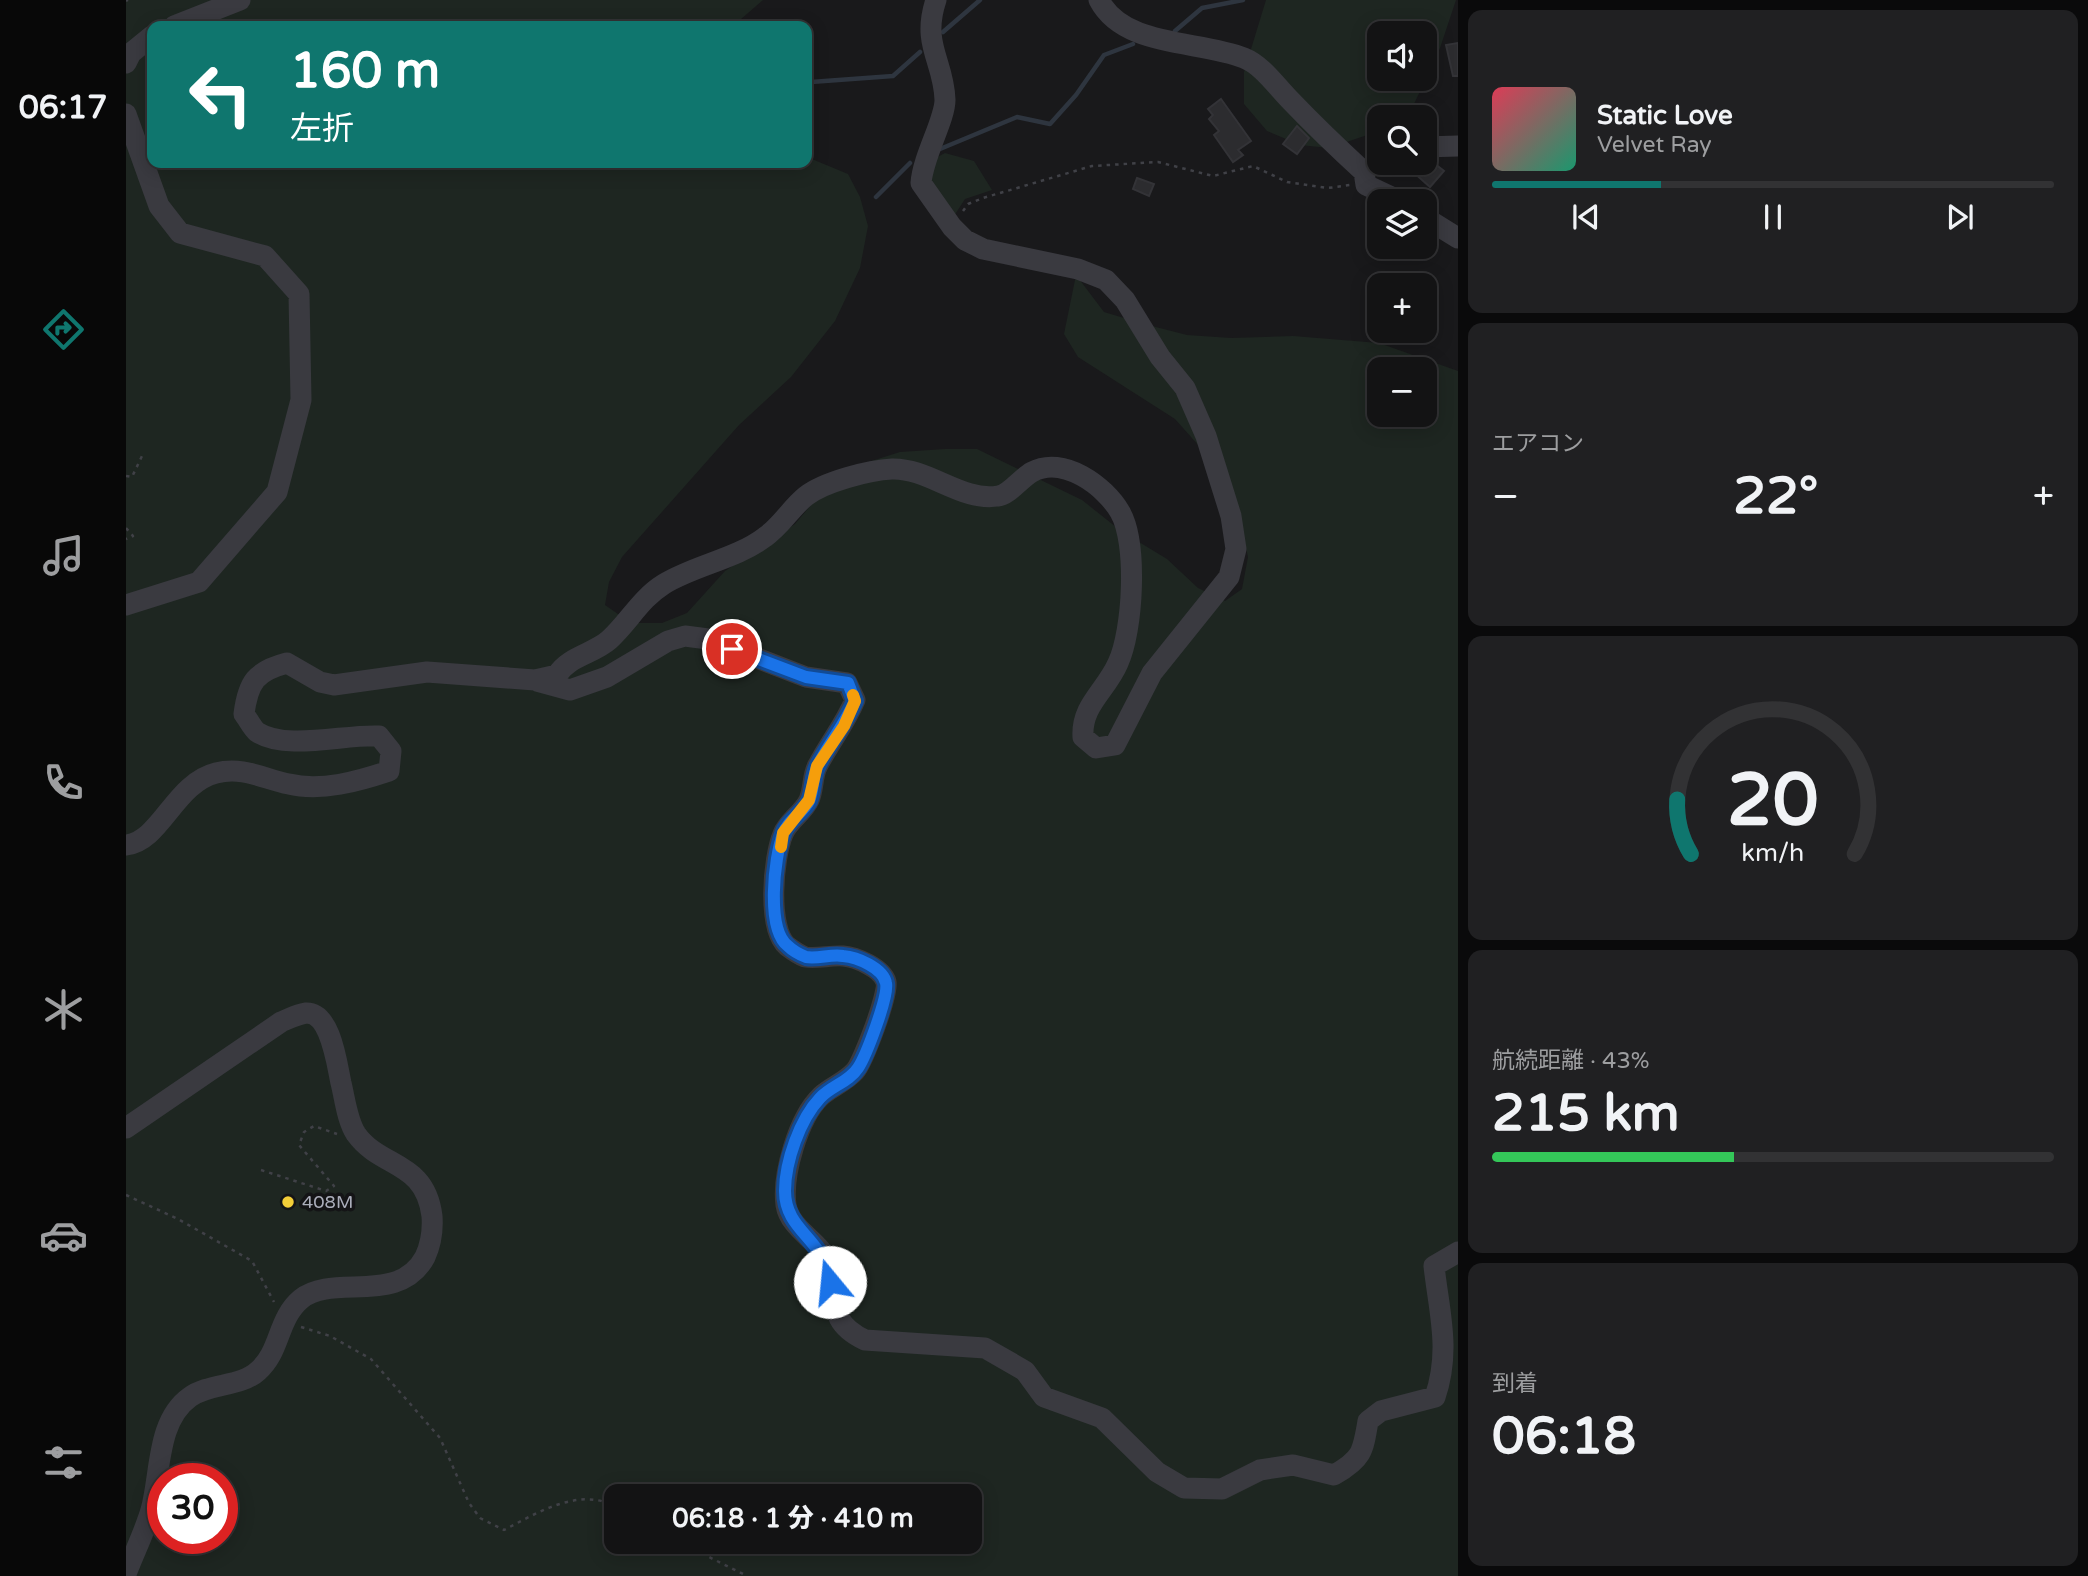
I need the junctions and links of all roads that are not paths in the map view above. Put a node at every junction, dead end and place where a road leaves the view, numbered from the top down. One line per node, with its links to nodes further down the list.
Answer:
1 (240, 0): 4 (street)
2 (936, 0): 14 (street)
3 (1099, 0): 10 (street)
4 (187, 21)
5 (147, 40): 6 (street)
6 (126, 63)
7 (126, 114): 13 (street)
8 (1458, 146): 9 (street)
9 (1437, 147)
10 (1374, 189)
11 (1437, 225): 12 (street)
12 (1458, 238)
13 (126, 605)
14 (535, 680): 15 (street); 17 (street)
15 (126, 845)
16 (126, 1128): 18 (street)
17 (1458, 1252)
18 (126, 1574)

